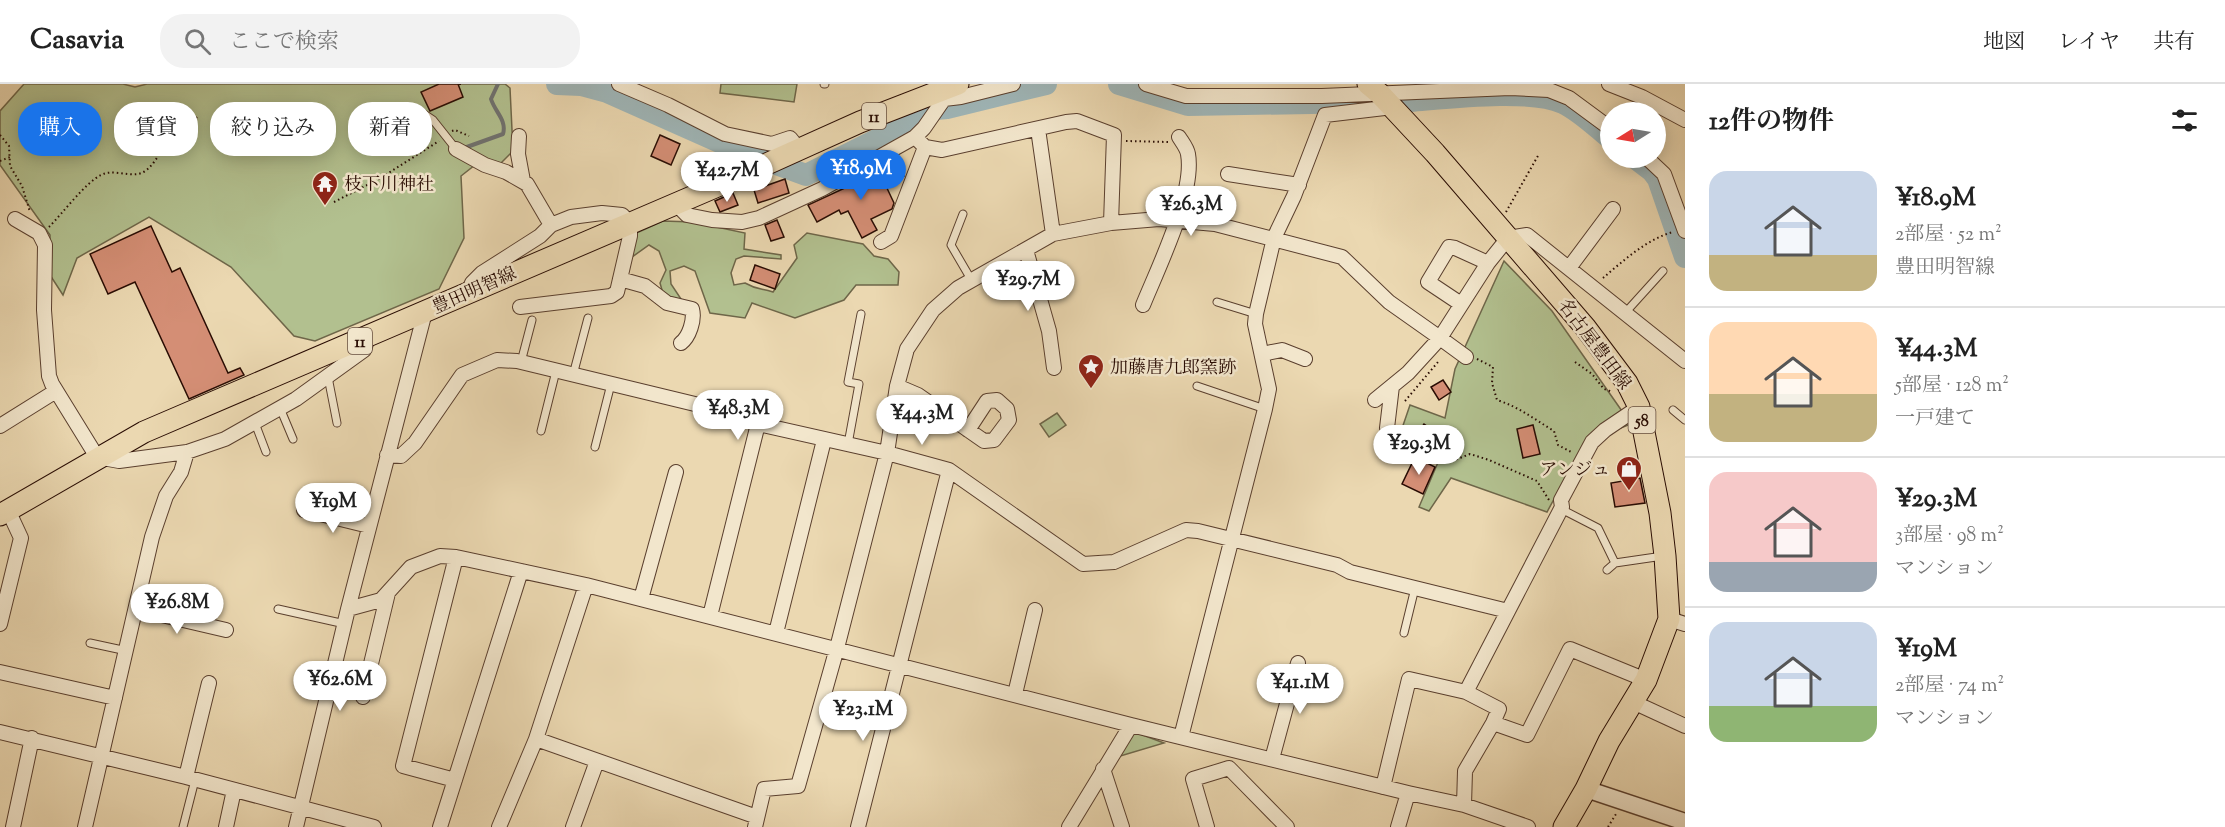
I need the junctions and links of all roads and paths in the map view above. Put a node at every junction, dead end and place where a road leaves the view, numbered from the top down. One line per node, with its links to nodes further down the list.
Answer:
1 (619, 84): 19 (street)
2 (1013, 84): 5 (street)
3 (1146, 84): 6 (street)
4 (1609, 84): 8 (street)
5 (946, 94): 15 (street); 19 (main road, 豊田明智線 / 11)
6 (1380, 95): 9 (street); 28 (street); 44 (main road, 名古屋豊田線 / 58)
7 (432, 119): 12 (lane)
8 (1685, 120)
9 (1600, 121)
10 (1038, 129): 17 (street); 18 (street); 41 (street)
11 (0, 135): 23 (path)
12 (445, 136): 13 (path); 20 (lane); 29 (path)
13 (469, 136)
14 (519, 136): 27 (street)
15 (915, 137): 18 (street); 30 (street)
16 (1180, 139): 17 (path); 35 (street)
17 (1114, 141): 37 (street)
18 (925, 147): 45 (street)
19 (796, 150): 30 (main road, 豊田明智線 / 11)
20 (460, 151): 27 (street)
21 (1539, 154): 33 (path)
22 (157, 156): 40 (path)
23 (10, 157): 24 (path); 40 (path)
24 (0, 161)
25 (1658, 168): 39 (street)
26 (1228, 174): 28 (street)
27 (523, 181): 38 (street)
28 (1299, 185): 43 (street)
29 (334, 202)
30 (676, 204): 36 (main road, 豊田明智線 / 11)
31 (1613, 209): 48 (street)
32 (963, 214): 51 (lane)
33 (1503, 217)
34 (15, 219): 40 (street)
35 (1177, 220): 37 (street); 43 (street); 56 (street)
36 (630, 223): 38 (street); 50 (street); 53 (main road, 豊田明智線 / 11)
37 (1111, 223): 41 (street)
38 (551, 225): 53 (street)
39 (1685, 231)
40 (39, 233): 81 (street)
41 (1053, 234): 46 (street)
42 (1668, 234): 52 (path)
43 (1274, 238): 61 (street); 65 (street)
44 (1508, 238): 47 (street); 48 (street); 86 (main road, 名古屋豊田線 / 58)
45 (881, 242)
46 (1026, 250): 51 (street); 73 (street)
47 (1488, 263): 55 (street); 55 (street)
48 (1569, 268): 52 (street)
49 (1663, 271): 59 (lane)
50 (620, 279): 57 (street); 66 (street)
51 (972, 281): 78 (street)
52 (1595, 288): 59 (street)
53 (467, 293): 58 (main road, 豊田明智線 / 11)
54 (1217, 302): 61 (lane)
55 (1461, 304): 65 (street)
56 (1143, 305)
57 (520, 307)
58 (425, 312): 64 (main road, 豊田明智線 / 11); 102 (street)
59 (1626, 313): 70 (street)
60 (861, 314): 97 (lane)
61 (1256, 314): 67 (street)
62 (588, 318): 75 (lane)
63 (532, 320): 71 (lane)
64 (369, 337): 76 (street); 103 (main road, 豊田明智線 / 11)
65 (1446, 342): 68 (street); 80 (street); 88 (path)
66 (681, 343)
67 (1262, 354): 69 (street); 84 (street)
68 (1466, 357): 104 (path)
69 (1305, 359)
70 (1685, 361)
71 (521, 362): 74 (street); 102 (street)
72 (1575, 362): 86 (path)
73 (1054, 368)
74 (556, 371): 75 (street); 94 (lane)
75 (573, 375): 77 (street)
76 (328, 376): 83 (street); 90 (lane)
77 (611, 384): 91 (street); 98 (lane)
78 (897, 386): 93 (street); 101 (street)
79 (1197, 386): 84 (lane)
80 (1392, 386): 82 (street); 88 (street)
81 (56, 391): 92 (street); 103 (street)
82 (1375, 400)
83 (280, 408): 89 (street); 95 (lane)
84 (1265, 409): 112 (street)
85 (1673, 410): 87 (lane)
86 (1632, 411): 104 (street); 113 (main road, 名古屋豊田線 / 58)
87 (1685, 420)
88 (1388, 422)
89 (255, 423): 99 (street); 100 (lane)
90 (337, 423)
91 (758, 424): 96 (street); 127 (street)
92 (0, 426)
93 (968, 430)
94 (541, 431)
95 (293, 440)
96 (824, 440): 97 (street); 132 (street)
97 (848, 444): 101 (street)
98 (595, 447)
99 (187, 452): 103 (street); 122 (street)
100 (266, 452)
101 (887, 453): 106 (street); 135 (street)
102 (387, 454): 111 (street)
103 (97, 457): 110 (main road, 豊田明智線 / 11)
104 (1584, 458): 108 (street)
105 (1452, 461): 108 (path)
106 (950, 470): 112 (street); 138 (street)
107 (676, 472): 121 (street)
108 (1561, 508): 115 (lane); 126 (street)
109 (304, 510): 111 (street)
110 (4, 513): 129 (street)
111 (369, 526): 124 (street)
112 (1233, 540): 119 (street); 151 (street)
113 (1665, 556): 115 (lane); 128 (main road, 名古屋豊田線 / 58)
114 (456, 557): 117 (street); 120 (street); 161 (street)
115 (1615, 563): 116 (lane)
116 (1607, 570)
117 (521, 571): 118 (street); 161 (street)
118 (586, 585): 121 (street); 153 (street)
119 (1415, 588): 126 (street); 133 (lane)
120 (388, 593): 124 (street); 144 (street)
121 (641, 599): 127 (street)
122 (135, 609): 131 (street); 136 (street)
123 (278, 609): 130 (lane)
124 (348, 609): 130 (street)
125 (1035, 610): 143 (street)
126 (1508, 611): 142 (street)
127 (710, 616): 132 (street)
128 (1679, 618): 140 (main road, 名古屋豊田線 / 58)
129 (0, 624)
130 (345, 624): 167 (street)
131 (226, 630)
132 (776, 633): 135 (street)
133 (1404, 633)
134 (90, 643): 136 (lane)
135 (837, 648): 138 (street); 168 (street)
136 (127, 651): 145 (street)
137 (1298, 663): 156 (street)
138 (899, 664): 143 (street); 179 (street)
139 (0, 672): 145 (street)
140 (1646, 680): 146 (main road, 名古屋豊田線 / 58); 147 (street)
141 (209, 683): 160 (street)
142 (1466, 692): 147 (street); 162 (street)
143 (1015, 694): 148 (street)
144 (363, 697)
145 (115, 698): 155 (street)
146 (1633, 702): 149 (street); 163 (main road, 名古屋豊田線 / 58)
147 (1493, 723): 166 (street)
148 (1131, 724): 151 (street); 159 (street)
149 (1685, 726)
150 (0, 732): 152 (street)
151 (1181, 737): 154 (street)
152 (32, 738): 155 (street); 171 (street)
153 (536, 740): 157 (street); 177 (street)
154 (1236, 750): 156 (street); 158 (street)
155 (102, 757): 160 (street); 172 (street)
156 (1272, 759): 162 (street)
157 (597, 761): 168 (street); 178 (street)
158 (1229, 768): 182 (street); 183 (street)
159 (1103, 769): 180 (street); 181 (street)
160 (191, 779): 164 (street); 173 (lane)
161 (455, 780): 176 (street)
162 (1383, 787): 165 (street)
163 (1586, 789): 169 (street); 186 (main road, 名古屋豊田線 / 58)
164 (234, 790): 167 (street); 174 (street)
165 (1408, 793): 166 (street); 184 (street)
166 (1464, 805): 185 (street)
167 (301, 808): 170 (street); 175 (street)
168 (756, 822)
169 (1685, 822)
170 (368, 826)
171 (13, 827)
172 (85, 827)
173 (183, 827)
174 (226, 827)
175 (296, 827)
176 (440, 827)
177 (499, 827)
178 (573, 827)
179 (858, 827)
180 (1069, 827)
181 (1122, 827)
182 (1207, 827)
183 (1287, 827)
184 (1398, 827)
185 (1528, 827)
186 (1564, 827)

